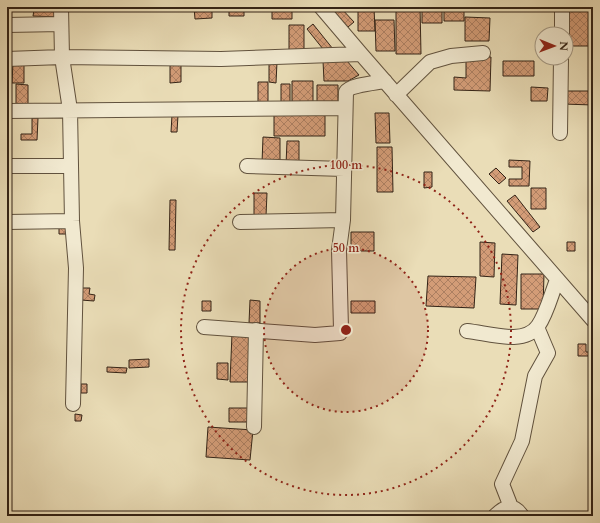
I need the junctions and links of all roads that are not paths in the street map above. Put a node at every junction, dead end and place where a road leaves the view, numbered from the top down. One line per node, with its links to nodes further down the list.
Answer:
1 (61, 7): 4 (street)
2 (321, 7): 8 (street)
3 (562, 7): 6 (street)
4 (61, 24): 5 (street); 9 (street)
5 (7, 25)
6 (562, 26)
7 (483, 53): 13 (street)
8 (361, 54): 9 (street); 12 (street)
9 (62, 57): 10 (street); 15 (street)
10 (7, 59)
11 (561, 66): 17 (street)
12 (385, 82): 13 (street); 14 (street)
13 (396, 95): 26 (street)
14 (345, 108): 15 (street); 21 (street)
15 (70, 110): 16 (street); 19 (street)
16 (7, 111)
17 (560, 133)
18 (7, 166): 19 (street)
19 (71, 166): 23 (street)
20 (247, 166): 21 (street)
21 (344, 169): 22 (street)
22 (343, 220): 25 (street); 30 (street)
23 (72, 221): 24 (street); 32 (street)
24 (7, 222)
25 (240, 222)
26 (557, 280): 27 (street); 29 (street)
27 (593, 320)
28 (204, 327): 30 (street)
29 (537, 327): 31 (street); 34 (street)
30 (256, 330): 33 (street)
31 (467, 330)
32 (73, 404)
33 (254, 427)
34 (511, 507): 35 (street); 36 (street)
35 (495, 516)
36 (522, 516)

